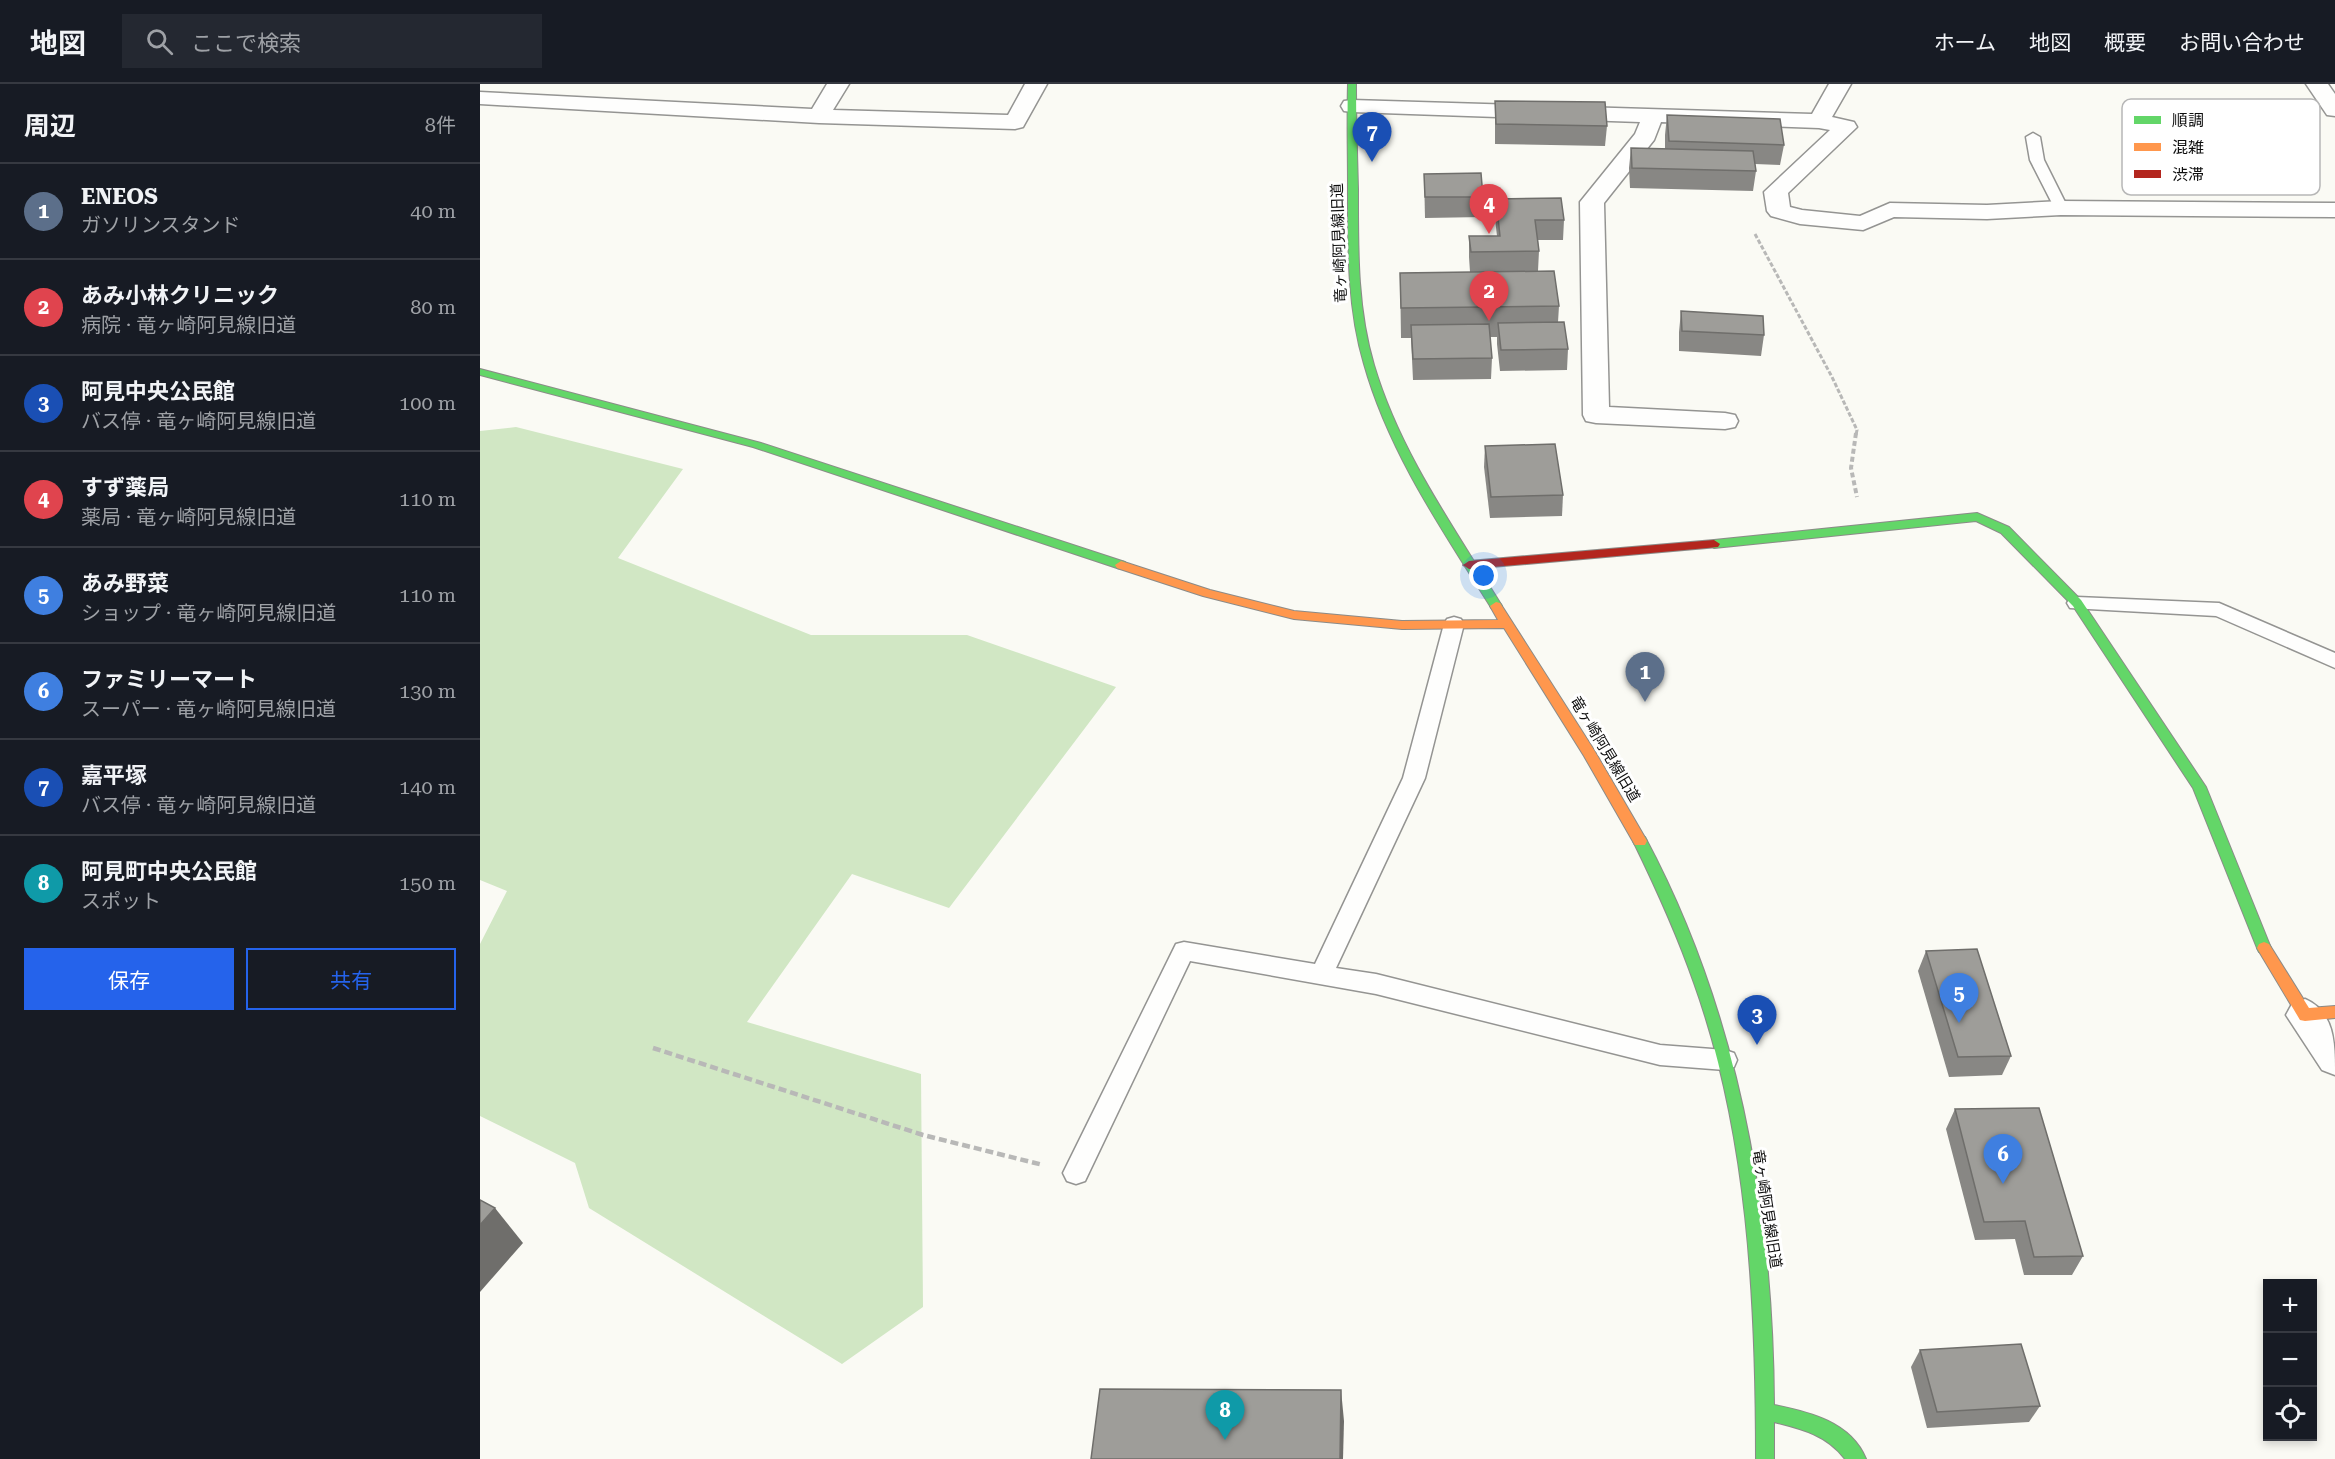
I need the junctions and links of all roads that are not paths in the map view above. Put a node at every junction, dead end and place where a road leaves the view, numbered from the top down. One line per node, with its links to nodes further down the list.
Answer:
1 (646, 84): 9 (street)
2 (838, 84): 11 (street)
3 (1036, 84): 11 (street)
4 (1352, 84): 10 (street, 竜ヶ崎阿見線旧道)
5 (1840, 84): 13 (street)
6 (2317, 84): 8 (street)
7 (480, 98): 9 (street)
8 (2333, 104)
9 (628, 106): 11 (street)
10 (1352, 106): 12 (street); 19 (street, 竜ヶ崎阿見線旧道)
11 (819, 116)
12 (1653, 116): 13 (street); 18 (street)
13 (1820, 121): 15 (street)
14 (2033, 137): 15 (lane)
15 (2061, 208): 16 (street)
16 (2335, 210)
17 (480, 372): 21 (street)
18 (1725, 421)
19 (1469, 565): 20 (street); 22 (street, 竜ヶ崎阿見線旧道)
20 (2077, 603): 23 (lane); 25 (street)
21 (1454, 624): 22 (street); 24 (lane)
22 (1506, 624): 27 (street, 竜ヶ崎阿見線旧道)
23 (2335, 661)
24 (1321, 975): 27 (lane); 28 (lane)
25 (2320, 1013): 26 (street)
26 (2335, 1059)
27 (1725, 1060): 29 (street, 竜ヶ崎阿見線旧道)
28 (1076, 1173)
29 (1767, 1412): 30 (street, 竜ヶ崎阿見線旧道); 31 (street)
30 (1765, 1459)
31 (1857, 1459)

